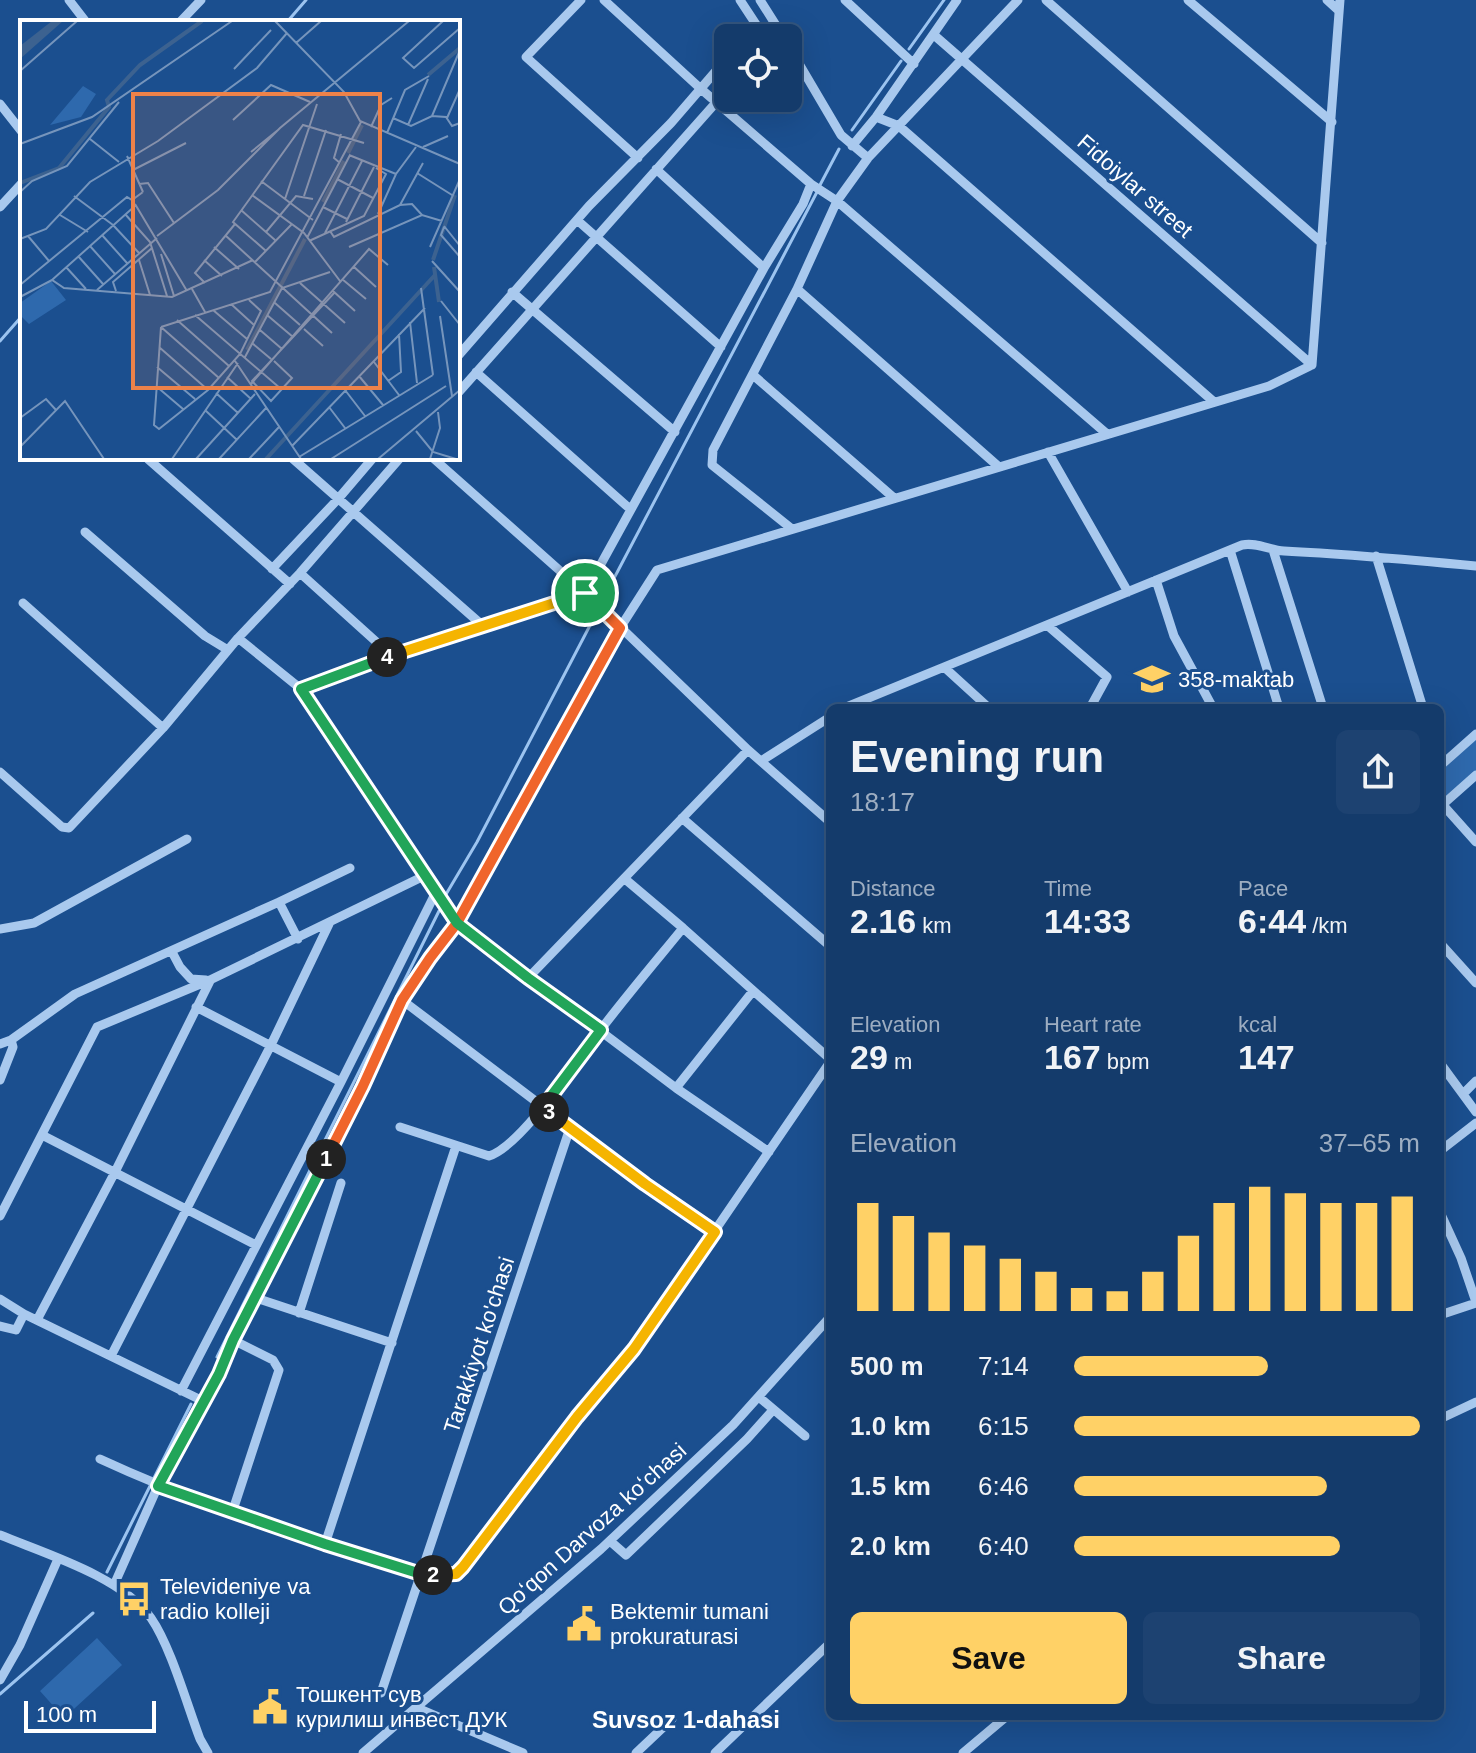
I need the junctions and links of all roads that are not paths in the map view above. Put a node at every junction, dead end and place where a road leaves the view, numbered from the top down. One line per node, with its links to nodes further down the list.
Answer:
1 (69, 0): 14 (street)
2 (201, 0): 15 (street)
3 (581, 0): 33 (street)
4 (604, 0): 23 (street)
5 (740, 0): 16 (street)
6 (760, 0): 17 (street)
7 (845, 0): 20 (street)
8 (957, 0): 18 (street)
9 (1018, 0): 19 (street)
10 (1046, 0): 42 (street)
11 (1188, 0): 29 (street)
12 (1327, 0): 13 (street)
13 (1340, 6): 29 (street)
14 (84, 20)
15 (182, 20)
16 (756, 24)
17 (776, 24)
18 (934, 35): 19 (street, Fidoiylar street); 20 (street)
19 (962, 59): 30 (street); 49 (street, Fidoiylar street)
20 (914, 64): 28 (street)
21 (802, 69): 32 (street)
22 (714, 74): 23 (street)
23 (701, 89): 24 (street); 33 (street)
24 (714, 99)
25 (714, 103): 35 (street)
26 (0, 104): 31 (street)
27 (729, 112): 36 (street)
28 (876, 117): 30 (street); 32 (street)
29 (1332, 122): 42 (street)
30 (899, 126): 34 (street); 53 (street)
31 (20, 129)
32 (852, 146): 34 (street)
33 (638, 158): 40 (street)
34 (868, 158): 38 (street)
35 (656, 169): 41 (street); 43 (street)
36 (811, 184): 38 (street); 43 (street)
37 (20, 185): 39 (street)
38 (837, 201): 44 (street); 55 (street)
39 (0, 207)
40 (577, 220): 41 (street); 45 (street)
41 (596, 236): 46 (street); 47 (street)
42 (1322, 243): 49 (street)
43 (764, 268): 47 (street)
44 (797, 289): 51 (street); 62 (street)
45 (512, 292): 46 (street); 48 (street)
46 (532, 309): 50 (street); 54 (street)
47 (721, 347): 54 (street)
48 (460, 352)
49 (1312, 365): 53 (street)
50 (476, 372): 52 (street); 65 (street)
51 (753, 375): 63 (street); 67 (street)
52 (460, 391)
53 (1214, 402): 55 (street)
54 (675, 432): 65 (street)
55 (1107, 434): 56 (street)
56 (1048, 452): 62 (street); 77 (street)
57 (149, 460): 73 (street)
58 (294, 460): 64 (street)
59 (371, 460): 64 (street)
60 (398, 460): 66 (street)
61 (435, 460): 78 (street)
62 (999, 467): 63 (street)
63 (894, 498): 67 (street)
64 (338, 499): 66 (street); 73 (street)
65 (629, 508): 78 (street)
66 (352, 513): 74 (street); 80 (street)
67 (792, 529): 82 (street)
68 (85, 532): 84 (street)
69 (1230, 550): 70 (street); 75 (street); 92 (street)
70 (1273, 550): 71 (street); 93 (street)
71 (1376, 556): 72 (street); 94 (street)
72 (1476, 566)
73 (272, 569): 76 (street)
74 (300, 573): 76 (street); 85 (street)
75 (1156, 580): 77 (street); 91 (street)
76 (290, 584): 83 (street)
77 (1128, 592): 81 (street)
78 (585, 593): 80 (street); 82 (street)
79 (23, 603): 96 (street)
80 (482, 625): 85 (street)
81 (1047, 625): 86 (street); 90 (street)
82 (620, 628): 98 (street); 114 (street)
83 (238, 638): 84 (street); 87 (street)
84 (228, 650): 96 (street)
85 (392, 656): 87 (street)
86 (944, 667): 88 (street); 89 (street)
87 (301, 689): 110 (street)
88 (855, 704)
89 (985, 704)
90 (1093, 704)
91 (1211, 704)
92 (1278, 704)
93 (1322, 704)
94 (1422, 704)
95 (826, 720): 99 (street)
96 (163, 728): 101 (street)
97 (1476, 734): 100 (street)
98 (748, 750): 99 (street); 105 (street)
99 (761, 761): 106 (street)
100 (1444, 761)
101 (0, 772)
102 (1476, 775): 103 (street)
103 (1444, 803)
104 (1444, 809): 108 (street)
105 (682, 818): 111 (street); 119 (street)
106 (826, 818)
107 (187, 839): 117 (street)
108 (1476, 842)
109 (350, 868): 113 (street)
110 (424, 876): 112 (street); 115 (street)
111 (625, 879): 116 (street); 122 (street)
112 (436, 892): 114 (street); 137 (street)
113 (279, 902): 118 (street); 121 (street)
114 (457, 923): 122 (street); 126 (street)
115 (329, 924): 118 (street); 131 (street)
116 (683, 928): 125 (street); 128 (street)
117 (0, 929)
118 (298, 939): 123 (street)
119 (826, 943)
120 (1444, 947): 124 (street)
121 (172, 952): 123 (street); 129 (street)
122 (528, 978): 128 (street)
123 (210, 980): 127 (street); 145 (street)
124 (1476, 983)
125 (753, 991): 132 (street); 138 (street)
126 (402, 1000): 140 (street); 156 (street)
127 (196, 1007): 131 (street); 149 (street)
128 (601, 1030): 138 (street); 140 (street)
129 (11, 1040): 130 (street); 135 (street)
130 (0, 1044)
131 (271, 1045): 137 (street); 151 (street)
132 (826, 1056)
133 (826, 1066): 148 (street)
134 (1444, 1068): 139 (street)
135 (0, 1080)
136 (1476, 1081): 139 (street)
137 (341, 1082): 155 (street)
138 (676, 1088): 148 (street)
139 (1463, 1094): 141 (street)
140 (543, 1107): 144 (street); 146 (street)
141 (1476, 1112)
142 (1476, 1123): 147 (street)
143 (400, 1127): 146 (street)
144 (570, 1128): 154 (street); 182 (street, Tarakkiyot ko'chasi)
145 (42, 1135): 149 (street); 152 (street)
146 (456, 1146): 166 (street)
147 (1444, 1148)
148 (769, 1152): 154 (street)
149 (115, 1172): 151 (street); 162 (street)
150 (341, 1183): 159 (street)
151 (186, 1208): 155 (street); 167 (street)
152 (0, 1216)
153 (1444, 1221): 158 (street)
154 (715, 1232): 182 (street)
155 (256, 1245): 168 (street)
156 (256, 1298): 159 (street); 165 (street)
157 (0, 1299): 160 (street)
158 (1476, 1302): 161 (street)
159 (299, 1313): 166 (street)
160 (24, 1314): 162 (street); 164 (street)
161 (1444, 1314)
162 (37, 1320): 167 (street)
163 (826, 1322): 169 (street, Qoʻqon Darvoza koʻchasi)
164 (0, 1326)
165 (233, 1340): 170 (street); 177 (street)
166 (392, 1343): 180 (street)
167 (111, 1356): 168 (street)
168 (181, 1391): 170 (street)
169 (760, 1398): 172 (street); 179 (street, Qoʻqon Darvoza koʻchasi)
170 (203, 1401): 176 (street)
171 (1476, 1402): 173 (street)
172 (773, 1410): 174 (street); 179 (street)
173 (1444, 1417)
174 (805, 1436)
175 (100, 1459): 176 (street)
176 (158, 1486): 177 (street); 183 (street)
177 (232, 1513): 180 (street)
178 (0, 1535): 181 (street)
179 (610, 1541): 187 (street, Qoʻqon Darvoza koʻchasi)
180 (325, 1544): 182 (street)
181 (58, 1559): 183 (street); 185 (street)
182 (421, 1574): 186 (street, Tarakkiyot ko'chasi)
183 (114, 1585): 190 (street)
184 (826, 1647): 194 (street)
185 (0, 1680)
186 (381, 1693)
187 (417, 1708): 191 (street, Qoʻqon Darvoza koʻchasi); 192 (street)
188 (672, 1719): 193 (street)
189 (1002, 1720): 195 (street)
190 (208, 1753)
191 (363, 1753)
192 (523, 1753)
193 (636, 1753)
194 (715, 1753)
195 (963, 1753)

